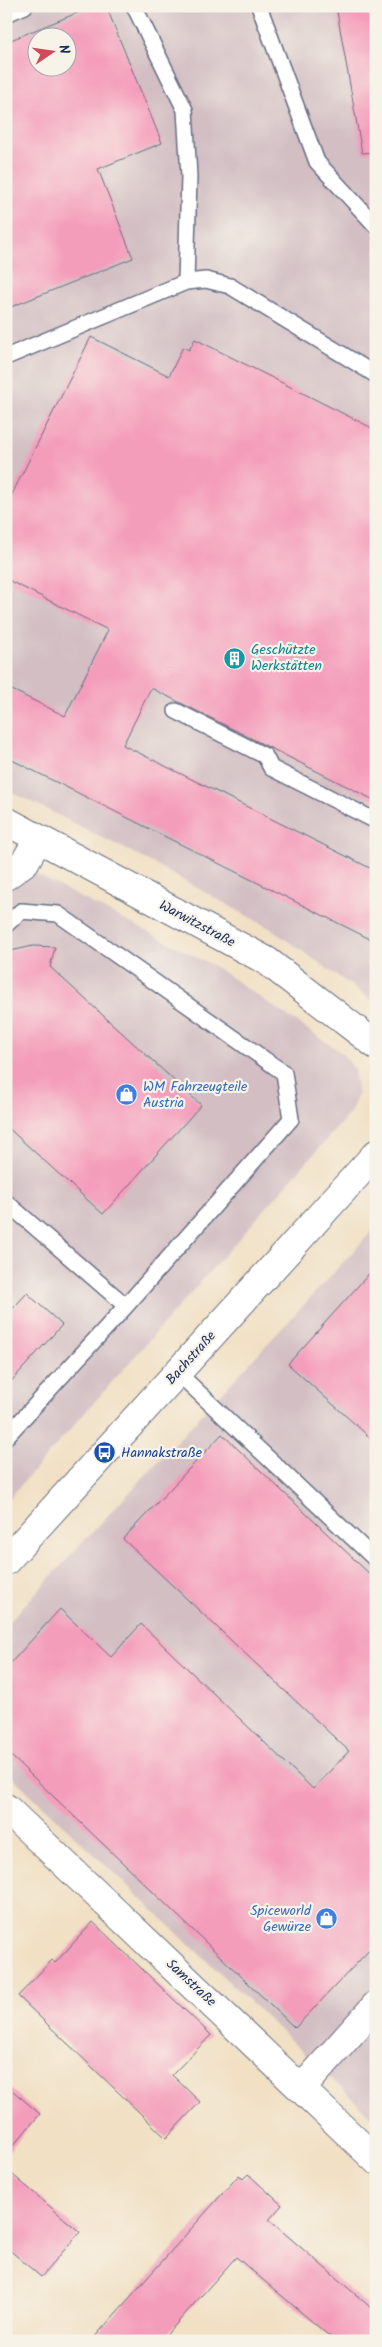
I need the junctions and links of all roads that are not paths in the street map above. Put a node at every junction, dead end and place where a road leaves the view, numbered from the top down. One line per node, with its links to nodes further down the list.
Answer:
1 (25, 6): 4 (lane)
2 (134, 6): 6 (lane)
3 (259, 6): 5 (lane)
4 (6, 14)
5 (376, 226)
6 (186, 282): 7 (lane); 8 (lane)
7 (6, 357)
8 (376, 375)
9 (176, 711): 11 (lane)
10 (6, 821): 12 (street, Warwitzstraße)
11 (376, 821)
12 (38, 839): 13 (street); 15 (street, Warwitzstraße)
13 (6, 876)
14 (6, 925): 18 (lane)
15 (376, 1045)
16 (376, 1154): 19 (street, Bachstraße)
17 (6, 1202): 18 (lane)
18 (126, 1306): 20 (lane)
19 (178, 1372): 21 (lane); 22 (street, Bachstraße)
20 (6, 1437)
21 (376, 1560)
22 (6, 1561)
23 (6, 1808): 25 (street, Samstraße)
24 (376, 2004): 25 (street)
25 (302, 2088): 26 (street, Samstraße)
26 (376, 2160)

